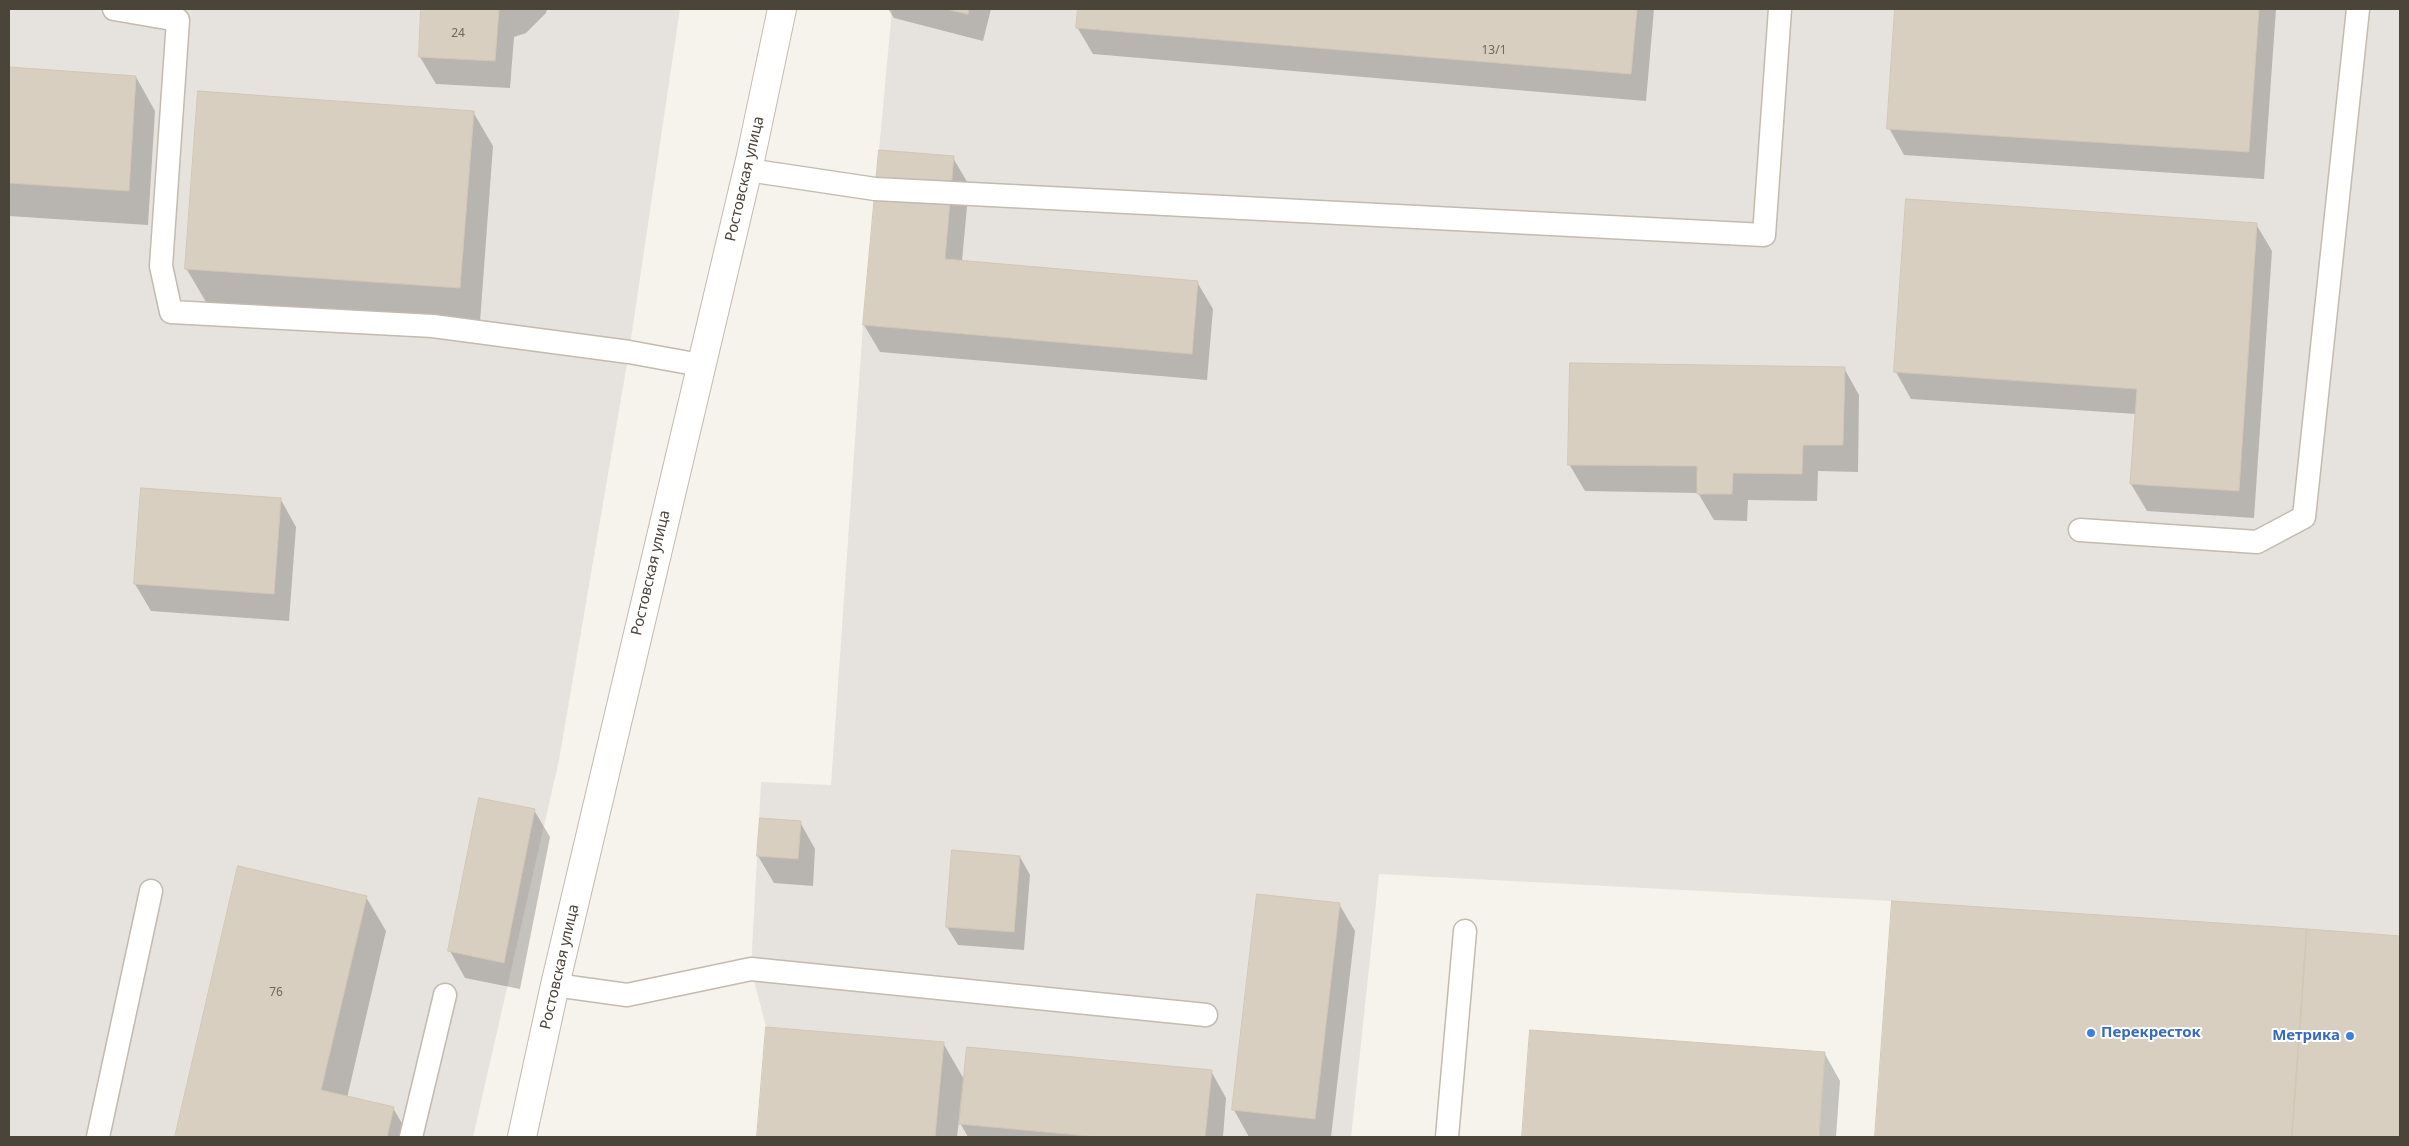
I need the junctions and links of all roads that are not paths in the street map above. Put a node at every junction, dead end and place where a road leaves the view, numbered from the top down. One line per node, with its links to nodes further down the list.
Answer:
1 (114, 9): 6 (lane)
2 (782, 9): 5 (street, Ростовская улица)
3 (1780, 9): 5 (lane)
4 (2358, 9): 7 (lane)
5 (748, 170): 6 (street, Ростовская улица)
6 (700, 365): 10 (street, Ростовская улица)
7 (2080, 530)
8 (151, 890): 13 (lane)
9 (1465, 931): 16 (lane)
10 (555, 985): 12 (lane); 15 (street, Ростовская улица)
11 (445, 995): 14 (lane)
12 (1206, 1015)
13 (98, 1137)
14 (411, 1137)
15 (522, 1137)
16 (1447, 1137)

